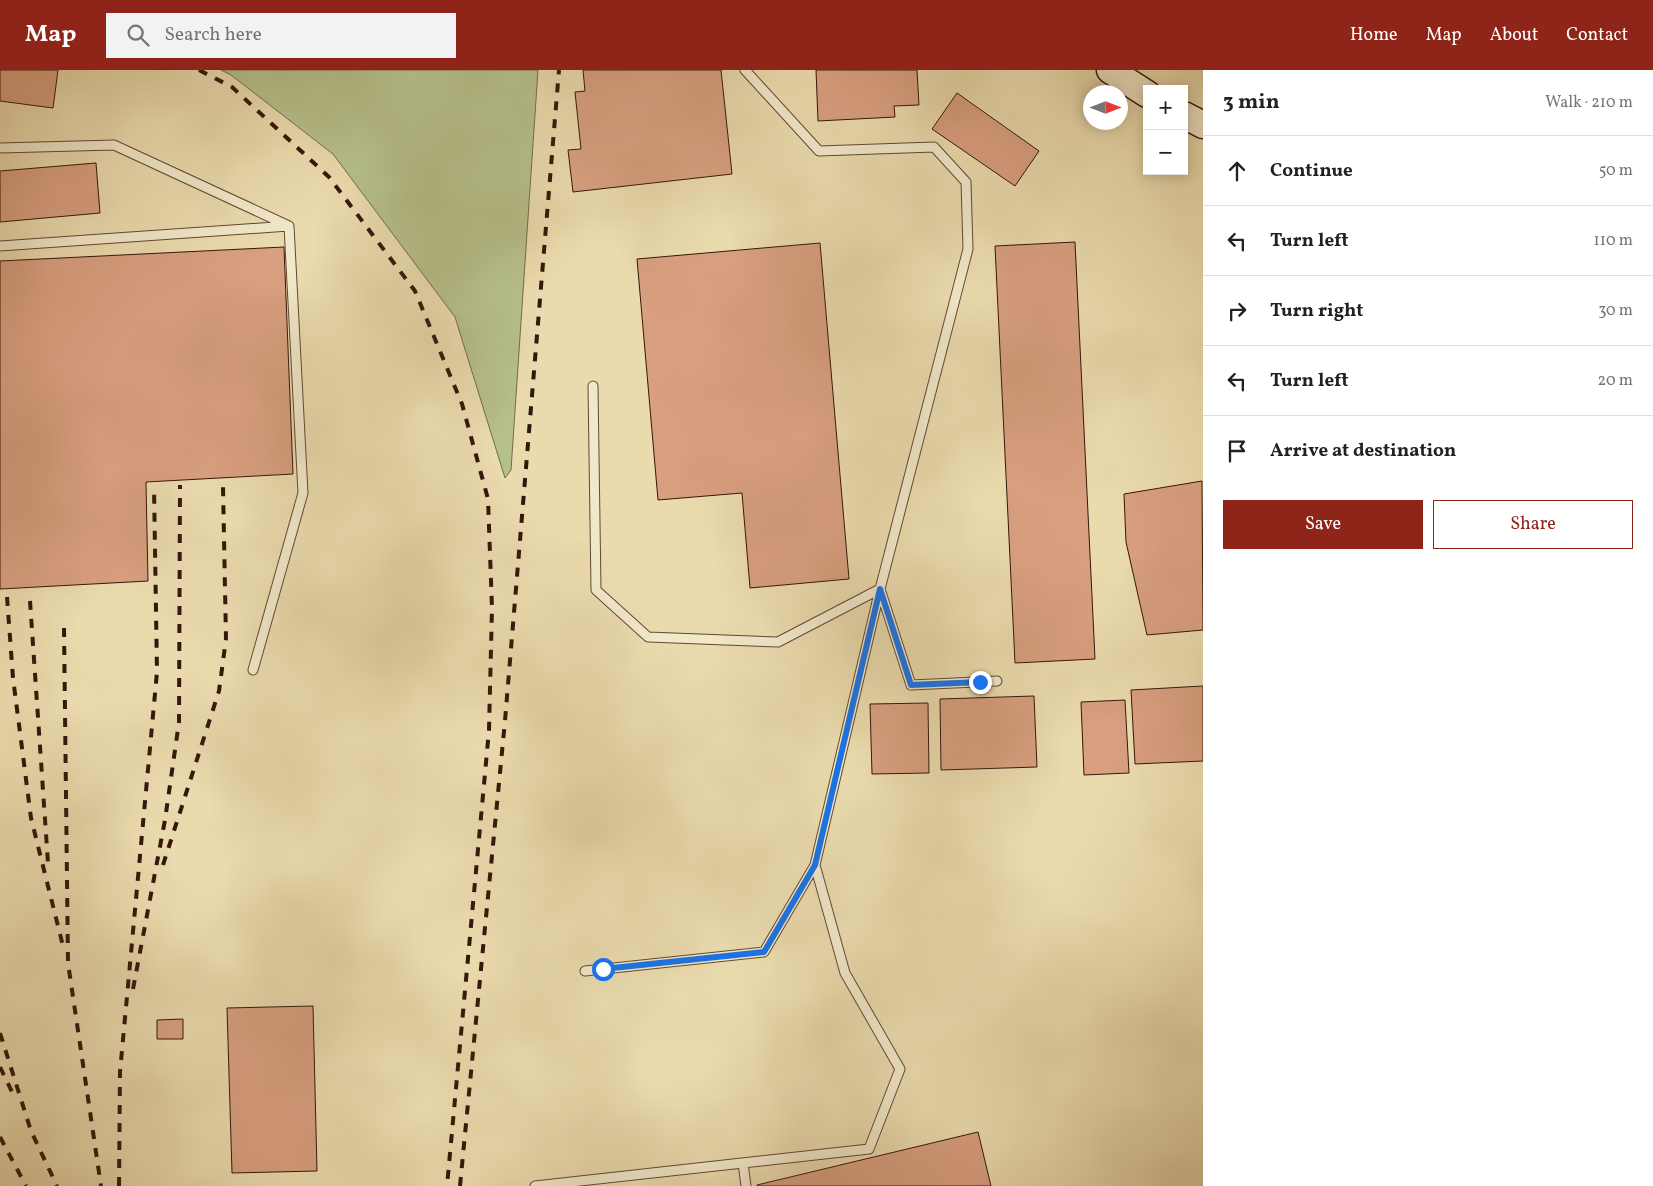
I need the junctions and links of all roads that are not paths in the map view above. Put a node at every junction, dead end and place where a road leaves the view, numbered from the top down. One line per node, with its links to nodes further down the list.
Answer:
1 (745, 70): 10 (lane)
2 (1110, 70): 3 (street)
3 (1143, 91)
4 (1188, 117): 5 (street)
5 (1203, 125)
6 (0, 148): 7 (lane)
7 (289, 226): 8 (lane); 11 (lane)
8 (0, 246)
9 (593, 386): 10 (lane)
10 (880, 589): 12 (lane); 13 (lane)
11 (253, 670)
12 (997, 681)
13 (815, 865): 14 (lane); 15 (lane)
14 (585, 970)
15 (743, 1163): 16 (lane); 17 (lane)
16 (535, 1186)
17 (746, 1186)

